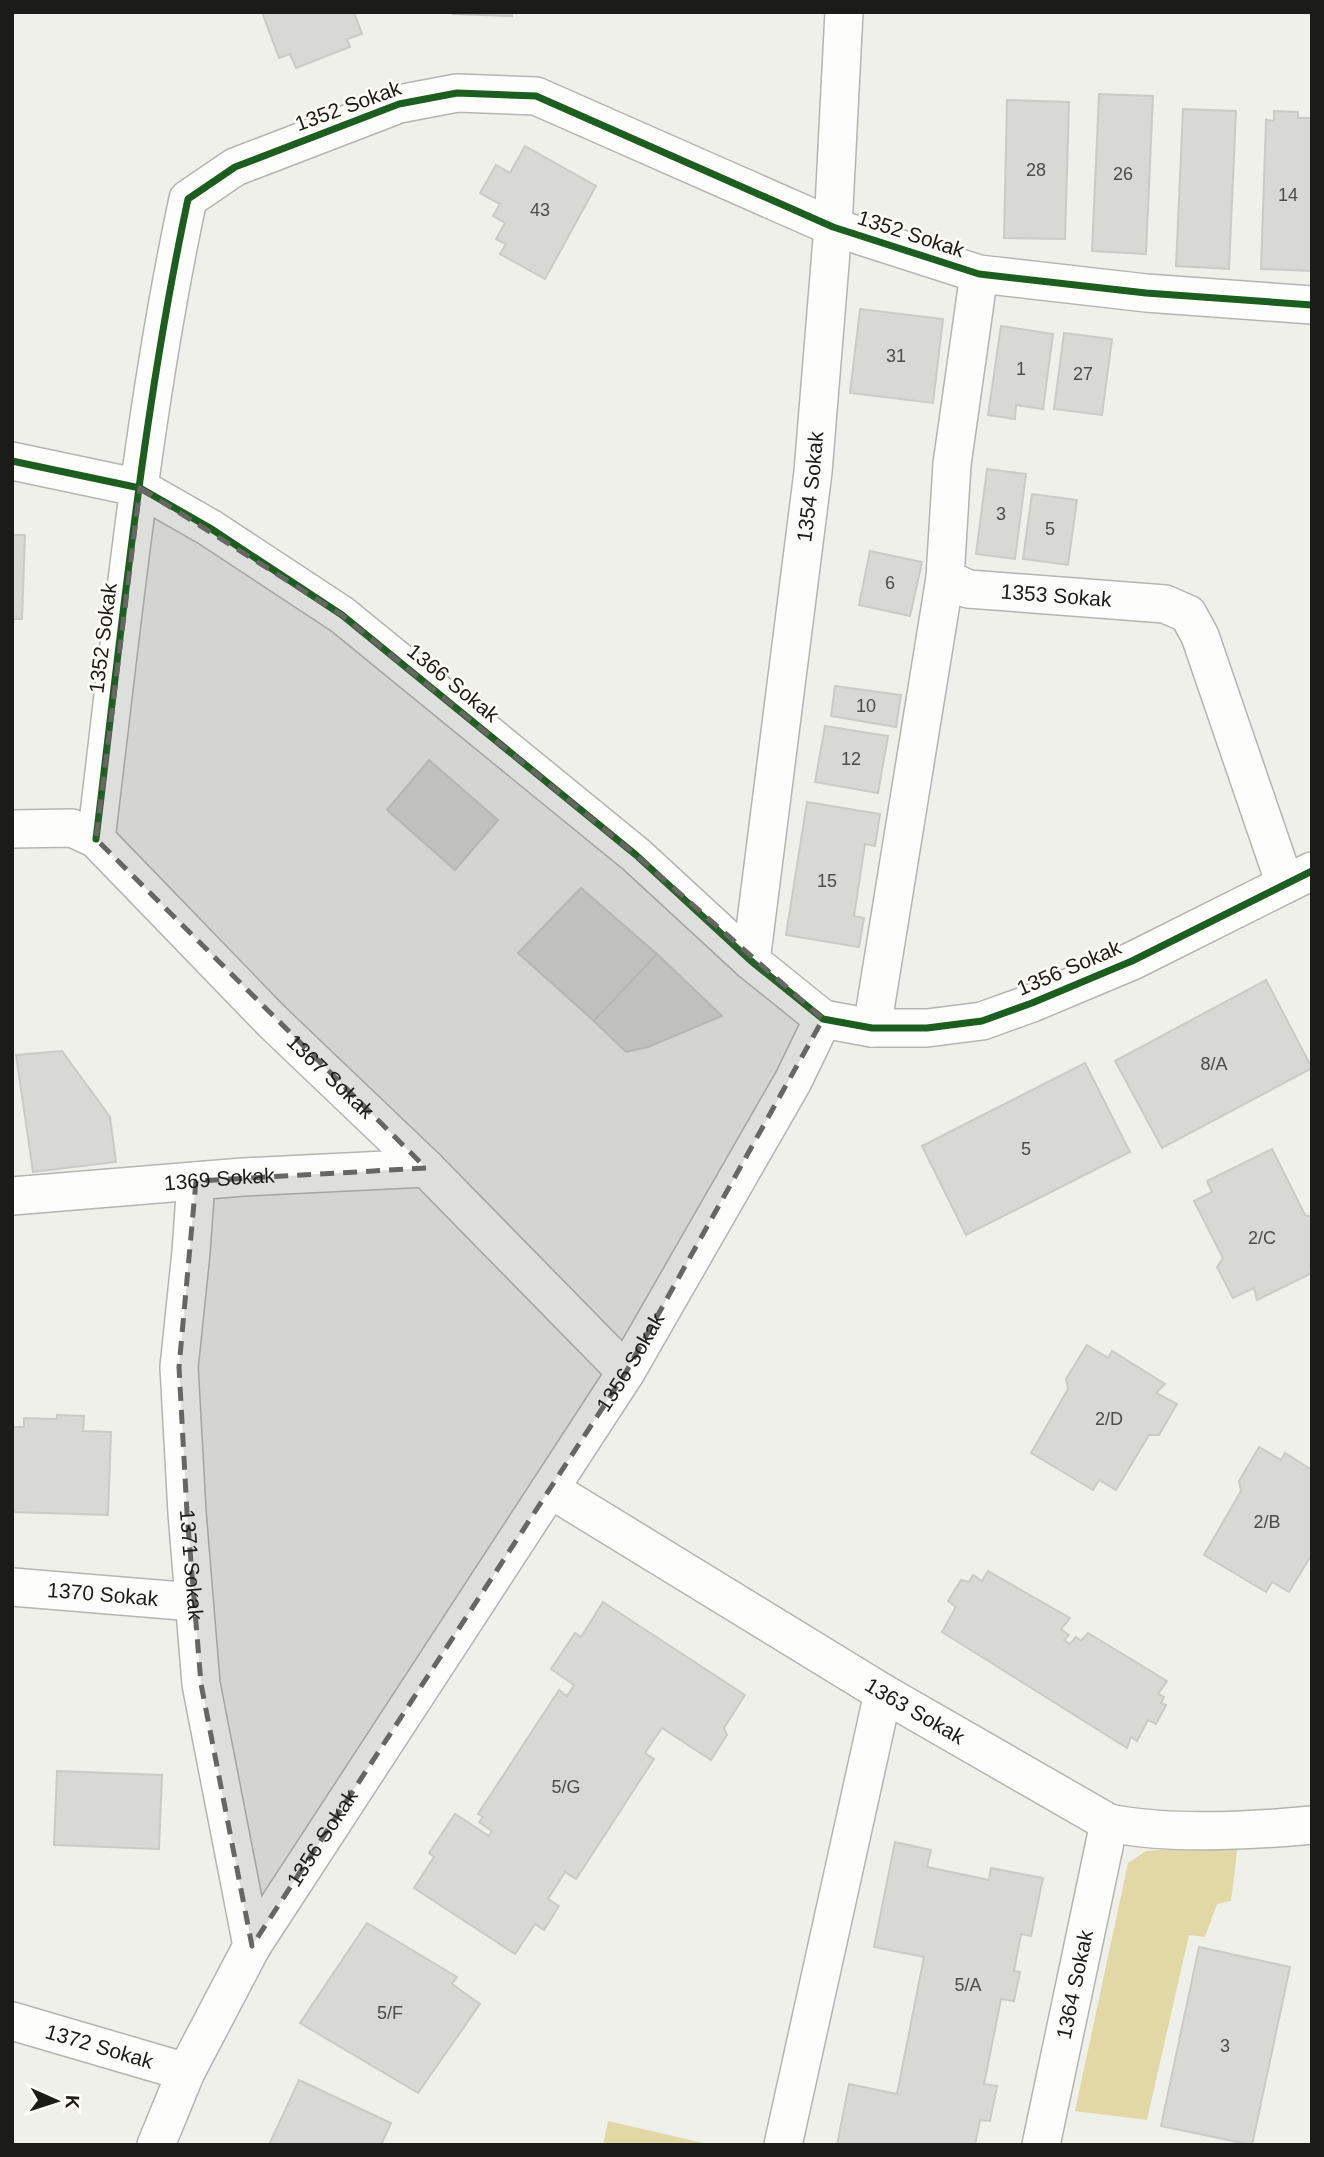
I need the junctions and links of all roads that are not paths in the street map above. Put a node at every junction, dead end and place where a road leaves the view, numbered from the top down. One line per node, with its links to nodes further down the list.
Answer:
1 (844, 12): 2 (street, 1354 Sokak)
2 (834, 227): 3 (street, 1352 Sokak); 6 (street, 1352 Sokak); 11 (street, 1354 Sokak)
3 (979, 274): 4 (street, 1352 Sokak); 7 (street)
4 (1312, 305)
5 (12, 461): 6 (street, 1366 Sokak)
6 (140, 488): 9 (street, 1352 Sokak); 11 (street, 1366 Sokak)
7 (945, 578): 10 (street, 1353 Sokak); 13 (street)
8 (12, 828): 9 (street, 1367 Sokak)
9 (96, 839): 14 (street, 1367 Sokak)
10 (1298, 877): 13 (street, 1356 Sokak)
11 (751, 961): 12 (street, 1366 Sokak)
12 (823, 1019): 13 (street, 1356 Sokak); 17 (street, 1356 Sokak)
13 (872, 1028)
14 (426, 1168): 15 (street, 1369 Sokak); 17 (street, 1367 Sokak)
15 (196, 1181): 16 (street, 1369 Sokak); 20 (street, 1371 Sokak)
16 (12, 1196)
17 (626, 1372): 18 (street, 1356 Sokak)
18 (550, 1489): 21 (street, 1363 Sokak); 24 (street, 1356 Sokak)
19 (12, 1587): 20 (street, 1370 Sokak)
20 (194, 1602): 24 (street, 1371 Sokak)
21 (883, 1693): 22 (street, 1363 Sokak); 28 (street)
22 (1109, 1823): 23 (street, 1363 Sokak); 29 (street, 1364 Sokak)
23 (1312, 1825)
24 (253, 1946): 26 (street, 1356 Sokak)
25 (12, 2021): 26 (street, 1372 Sokak)
26 (186, 2071): 27 (street, 1356 Sokak)
27 (156, 2145)
28 (783, 2145)
29 (1041, 2145)

